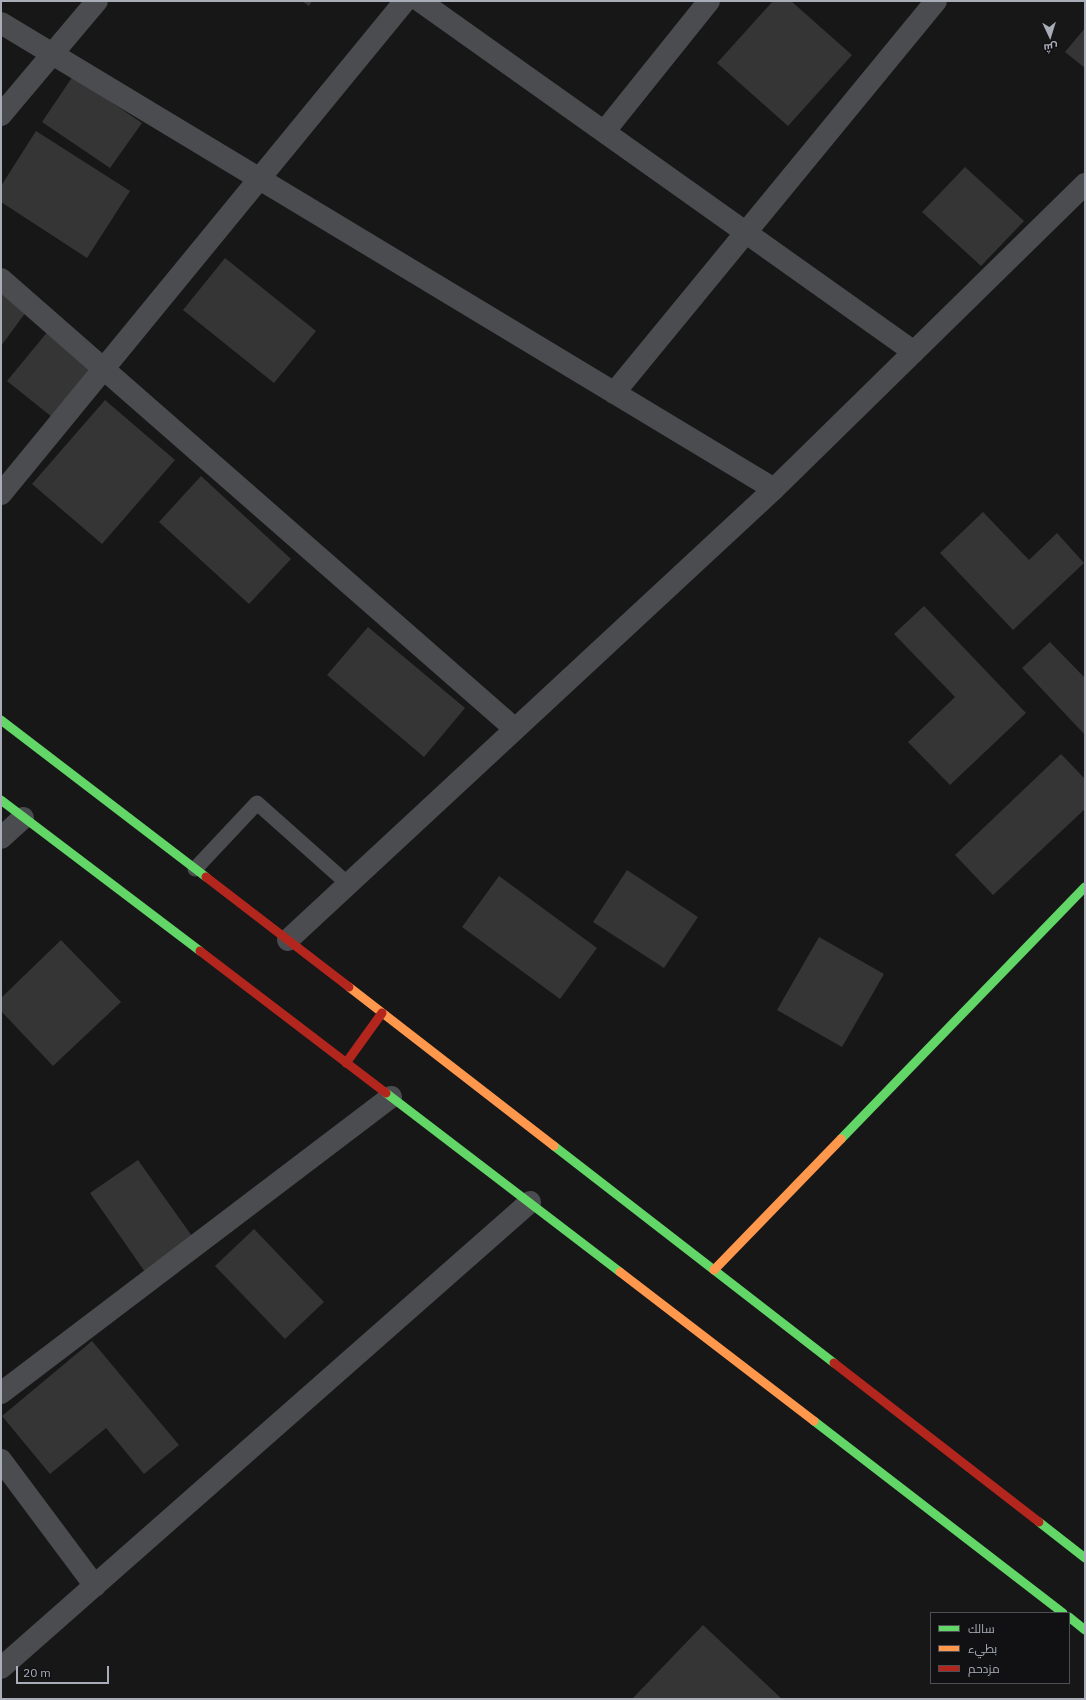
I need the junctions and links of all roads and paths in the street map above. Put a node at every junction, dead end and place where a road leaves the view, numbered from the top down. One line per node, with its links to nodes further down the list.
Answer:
1 (96, 1): 7 (street)
2 (405, 1): 10 (street)
3 (420, 1): 9 (street)
4 (709, 1): 9 (street)
5 (936, 1): 12 (street)
6 (1, 23): 7 (street)
7 (52, 54): 8 (street); 10 (street)
8 (1, 116)
9 (604, 132): 12 (street)
10 (259, 178): 15 (street); 16 (street)
11 (1085, 184): 14 (street)
12 (746, 233): 14 (street); 16 (street)
13 (1, 279): 15 (street)
14 (914, 352): 17 (street)
15 (104, 368): 18 (street); 20 (street)
16 (614, 393): 17 (street)
17 (774, 489): 20 (street)
18 (1, 494)
19 (1, 720): 24 (main road)
20 (515, 729): 25 (street)
21 (1, 800): 22 (main road)
22 (23, 818): 23 (street); 29 (main road)
23 (1, 838)
24 (195, 869): 25 (lane); 27 (main road)
25 (348, 884): 27 (street)
26 (1085, 887): 32 (main road)
27 (288, 940): 28 (main road)
28 (382, 1013): 29 (main road); 32 (main road)
29 (346, 1063): 30 (main road)
30 (391, 1097): 31 (main road); 33 (street)
31 (530, 1202): 36 (street); 37 (main road)
32 (714, 1270): 35 (main road)
33 (1, 1392)
34 (1, 1460): 36 (street)
35 (1085, 1558)
36 (95, 1586): 40 (street)
37 (1062, 1612)
38 (1070, 1618): 39 (main road)
39 (1085, 1630)
40 (1, 1668)

